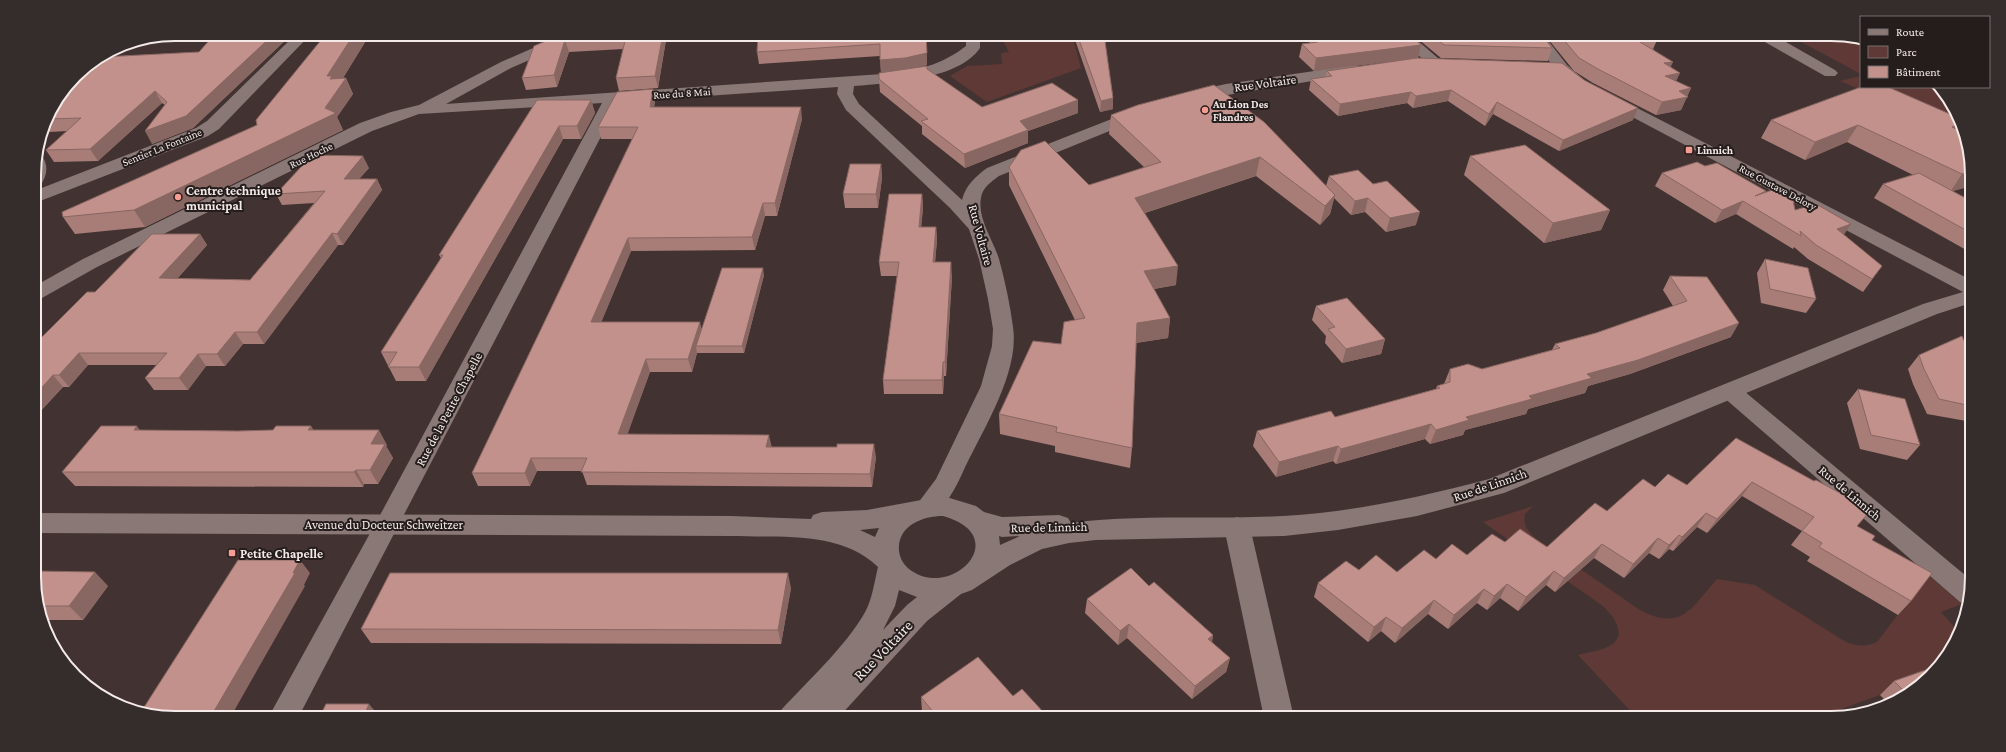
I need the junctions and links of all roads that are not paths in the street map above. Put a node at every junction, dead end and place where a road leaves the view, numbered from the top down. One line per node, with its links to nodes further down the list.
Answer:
1 (297, 41): 17 (street, Sentier La Fontaine)
2 (561, 41): 16 (street, Rue Hoche)
3 (973, 41): 12 (street, Rue du 8 Mai)
4 (1411, 41): 7 (street)
5 (1541, 41): 10 (street, Rue Gustave Delory)
6 (1773, 41): 11 (street)
7 (1408, 64)
8 (1372, 68): 14 (street, Rue Voltaire)
9 (1542, 68): 10 (street)
10 (1562, 68): 19 (street, Rue Gustave Delory)
11 (1830, 73)
12 (847, 82): 13 (street, Rue du 8 Mai); 18 (street)
13 (613, 98): 16 (street, Rue du 8 Mai); 26 (street, Rue de la Petite Chapelle)
14 (1174, 101)
15 (1152, 109): 18 (street, Rue Voltaire)
16 (421, 110): 20 (street, Rue Hoche)
17 (41, 195)
18 (979, 230): 23 (street, Rue Voltaire)
19 (1965, 285)
20 (41, 288)
21 (1965, 298): 22 (street, Rue de Linnich)
22 (1730, 392): 28 (street, Rue de Linnich); 33 (street, Rue de Linnich)
23 (919, 510): 24 (street); 27 (street, Avenue du Docteur Schweitzer); 30 (street)
24 (978, 520): 29 (street, Rue de Linnich); 31 (street)
25 (41, 523): 26 (street, Avenue du Docteur Schweitzer)
26 (388, 524): 27 (street, Avenue du Docteur Schweitzer); 34 (street, Rue de la Petite Chapelle)
27 (731, 526): 30 (street, Avenue du Docteur Schweitzer)
28 (1237, 527): 29 (street, Rue de Linnich); 37 (street)
29 (1122, 529): 31 (street, Rue de Linnich)
30 (889, 563): 32 (street); 35 (street, Rue Voltaire)
31 (977, 572): 32 (street)
32 (951, 587): 36 (street, Rue Voltaire)
33 (1964, 590)
34 (286, 711)
35 (798, 711)
36 (826, 711)
37 (1277, 711)

